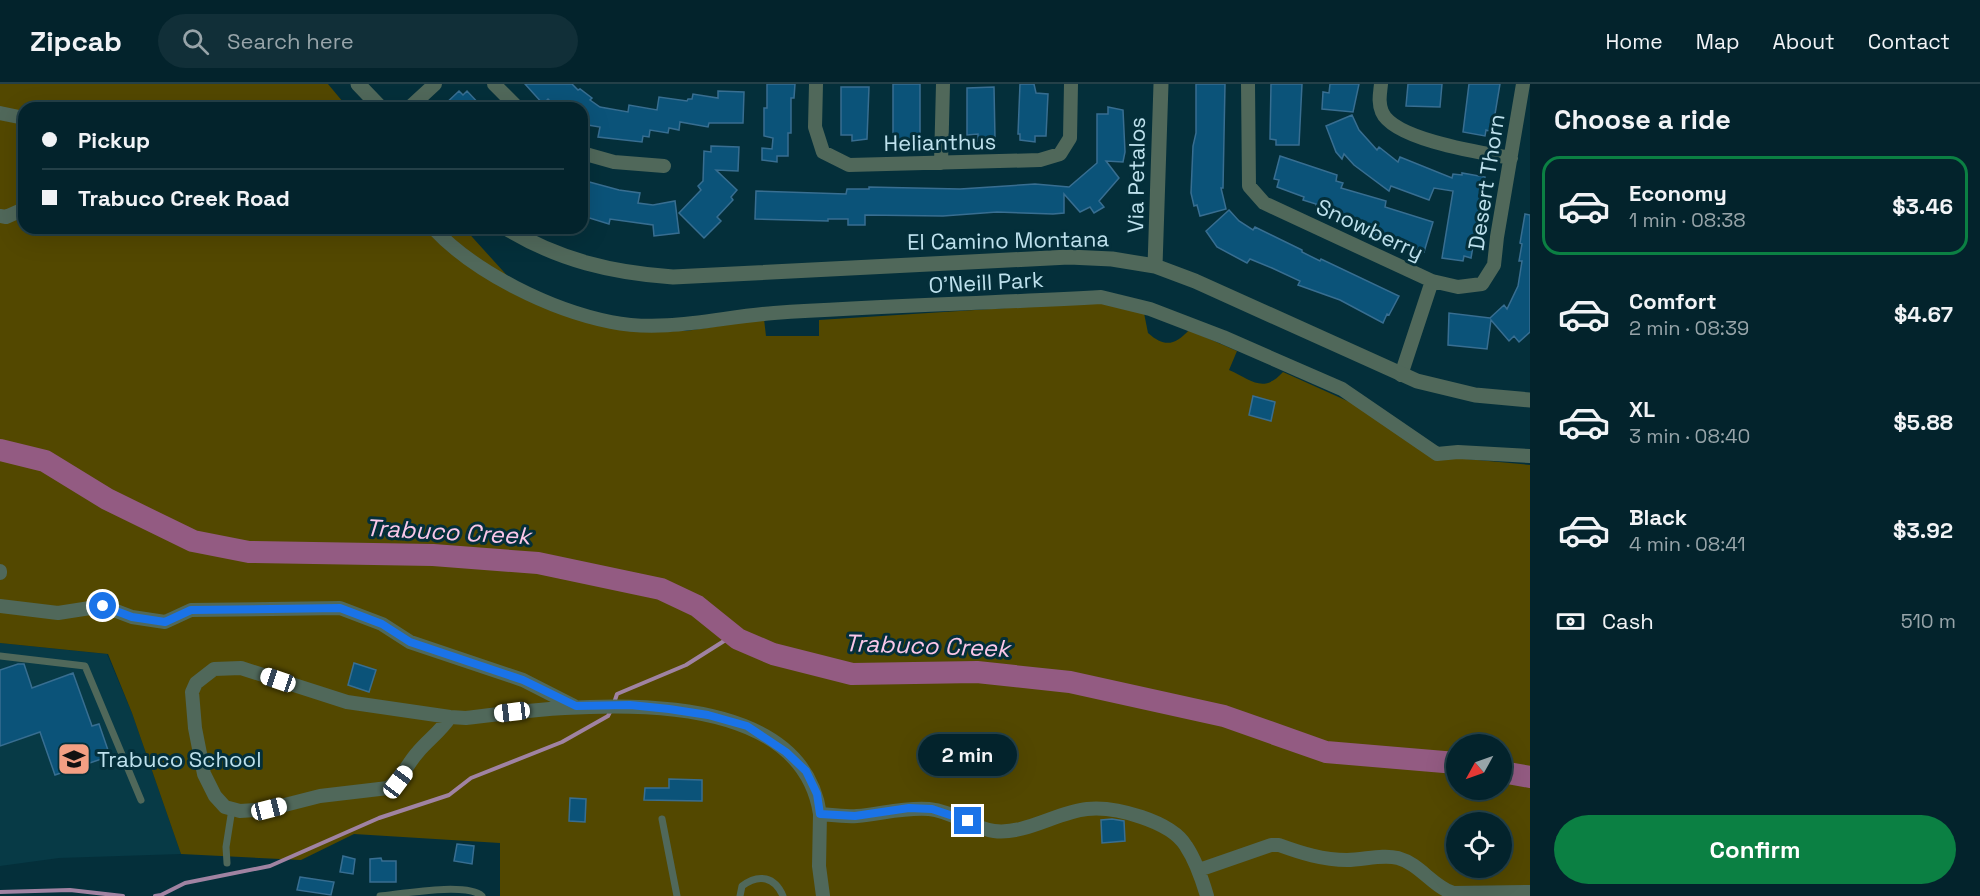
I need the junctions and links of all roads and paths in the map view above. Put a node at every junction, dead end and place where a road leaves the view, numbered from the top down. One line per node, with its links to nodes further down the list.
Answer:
1 (358, 84): 11 (street)
2 (435, 84): 12 (street)
3 (494, 84): 13 (street)
4 (816, 84): 18 (street, Helianthus)
5 (943, 84): 18 (street)
6 (1071, 84): 18 (street, Helianthus)
7 (1161, 84): 24 (street, Via Petalos)
8 (1248, 84): 25 (street, Snowberry)
9 (1381, 84): 17 (street)
10 (1523, 84): 17 (street, Desert Thorn)
11 (375, 102)
12 (416, 102)
13 (512, 102)
14 (0, 113): 15 (street)
15 (18, 117)
16 (588, 155): 19 (street)
17 (1511, 158): 26 (street, Desert Thorn)
18 (941, 163)
19 (664, 166)
20 (18, 212): 21 (street)
21 (0, 216)
22 (440, 234): 29 (street, O'Neill Park)
23 (516, 234): 24 (street, El Camino Montana)
24 (1155, 266): 27 (street, El Camino Montana)
25 (1432, 281): 26 (street, Snowberry); 27 (street)
26 (1482, 284)
27 (1401, 375): 28 (street, El Camino Montana)
28 (1530, 400)
29 (1530, 456)
30 (0, 606): 32 (street)
31 (0, 656): 34 (lane)
32 (576, 706): 33 (street); 36 (street)
33 (450, 717): 35 (street); 35 (street)
34 (141, 800)
35 (232, 809): 38 (lane)
36 (820, 814): 39 (street); 46 (street)
37 (662, 819): 43 (lane)
38 (227, 863)
39 (1199, 870): 40 (street); 47 (street)
40 (1530, 892)
41 (380, 896): 42 (lane)
42 (482, 896)
43 (677, 896)
44 (740, 896): 45 (lane)
45 (783, 896)
46 (823, 896)
47 (1207, 896)

